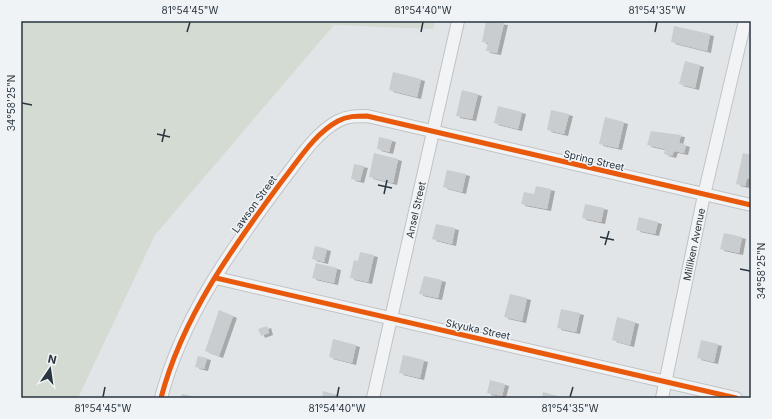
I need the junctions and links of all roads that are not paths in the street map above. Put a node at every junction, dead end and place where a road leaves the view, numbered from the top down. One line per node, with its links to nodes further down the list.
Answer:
1 (458, 21): 3 (street, Ansel Street)
2 (745, 21): 4 (street, Milliken Avenue)
3 (432, 131): 4 (street, Spring Street); 6 (street, Lawson Street); 7 (street, Ansel Street)
4 (704, 195): 5 (street, Spring Street); 8 (street, Milliken Avenue)
5 (751, 206)
6 (216, 278): 7 (street, Skyuka Street); 9 (street, Lawson Street)
7 (390, 318): 8 (street, Skyuka Street); 10 (street, Ansel Street)
8 (665, 382): 11 (street, Milliken Avenue); 12 (street, Skyuka Street)
9 (161, 398)
10 (373, 398)
11 (662, 398)
12 (736, 398)

